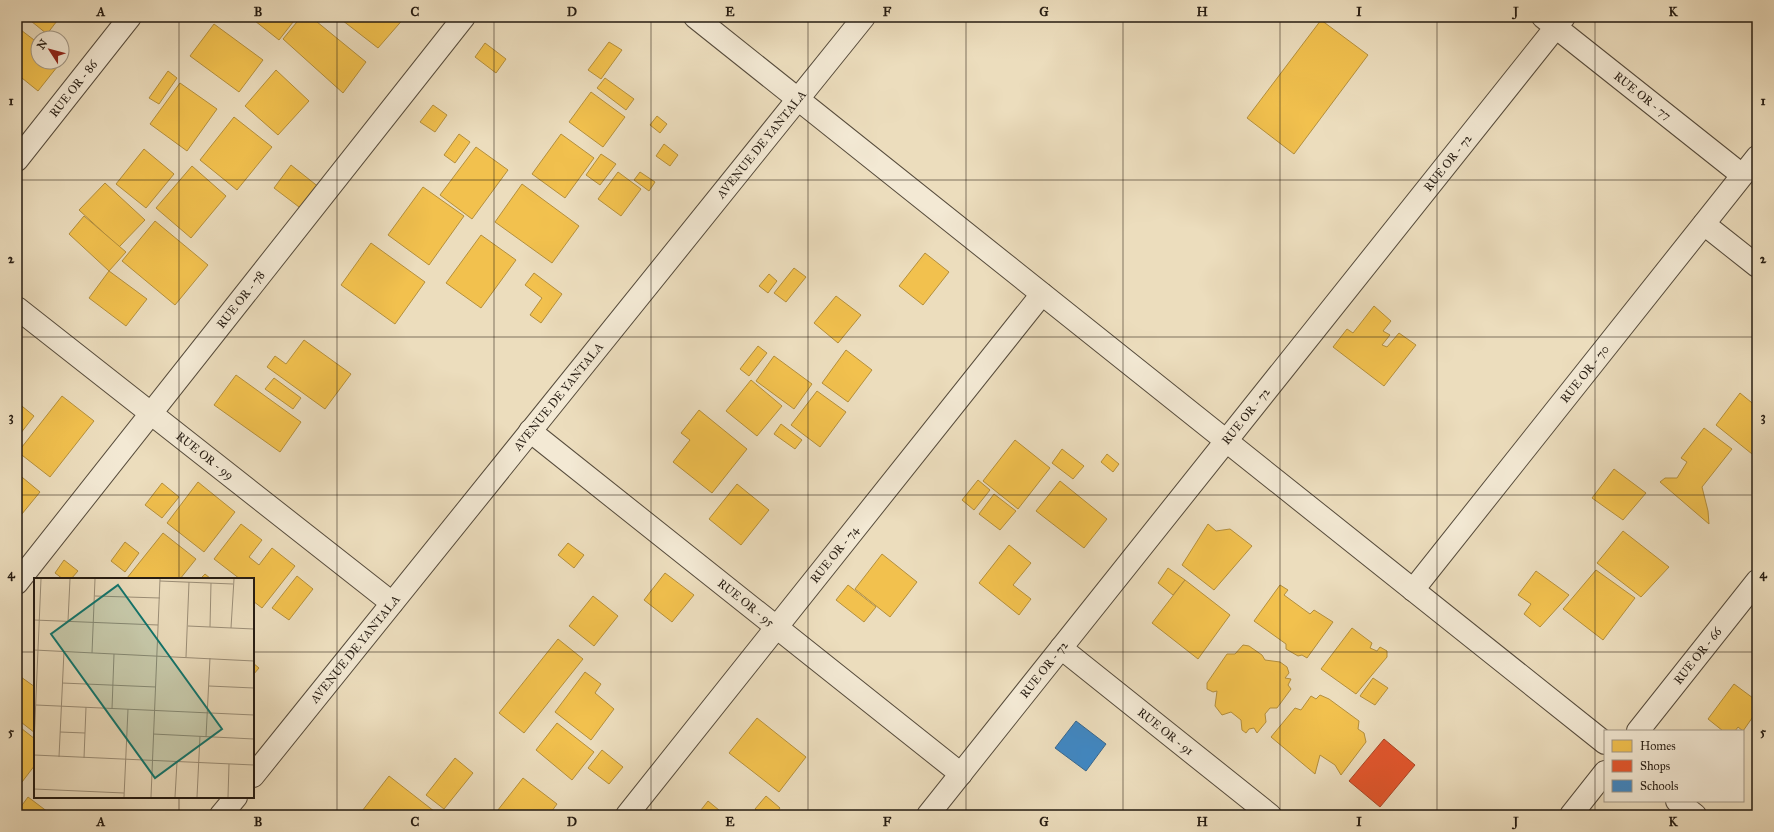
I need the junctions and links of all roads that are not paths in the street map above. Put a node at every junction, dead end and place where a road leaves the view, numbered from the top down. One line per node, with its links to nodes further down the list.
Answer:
1 (130, 17): 8 (street, RUE OR - 86)
2 (464, 17): 14 (street, RUE OR - 78)
3 (695, 17): 6 (street)
4 (864, 17): 6 (street, AVENUE DE YANTALA)
5 (1554, 20): 9 (street, RUE OR - 77); 16 (street, RUE OR - 72)
6 (798, 99): 12 (street); 15 (street, AVENUE DE YANTALA)
7 (1757, 157): 9 (street, RUE OR - 70)
8 (17, 160)
9 (1742, 176): 10 (street, RUE OR - 70)
10 (1704, 224): 11 (street); 19 (street, RUE OR - 70)
11 (1757, 266)
12 (1042, 294): 16 (street); 21 (street, RUE OR - 74)
13 (17, 308): 14 (street, RUE OR - 99)
14 (151, 414): 18 (street, RUE OR - 78); 20 (street, RUE OR - 99)
15 (530, 431): 20 (street, AVENUE DE YANTALA); 21 (street, RUE OR - 95)
16 (1226, 441): 19 (street); 22 (street, RUE OR - 72)
17 (1757, 581): 23 (street, RUE OR - 66)
18 (17, 583)
19 (1412, 590): 24 (street)
20 (392, 603): 27 (street, AVENUE DE YANTALA)
21 (777, 628): 26 (street, RUE OR - 95); 31 (street, RUE OR - 74)
22 (1061, 648): 26 (street, RUE OR - 72); 33 (street, RUE OR - 91)
23 (1639, 730)
24 (1604, 742)
25 (1604, 773): 34 (street)
26 (961, 774): 32 (street, RUE OR - 72)
27 (254, 775)
28 (235, 798): 30 (street)
29 (1678, 802): 35 (street)
30 (222, 815)
31 (628, 815)
32 (928, 815)
33 (1270, 815)
34 (1570, 815)
35 (1695, 815)

